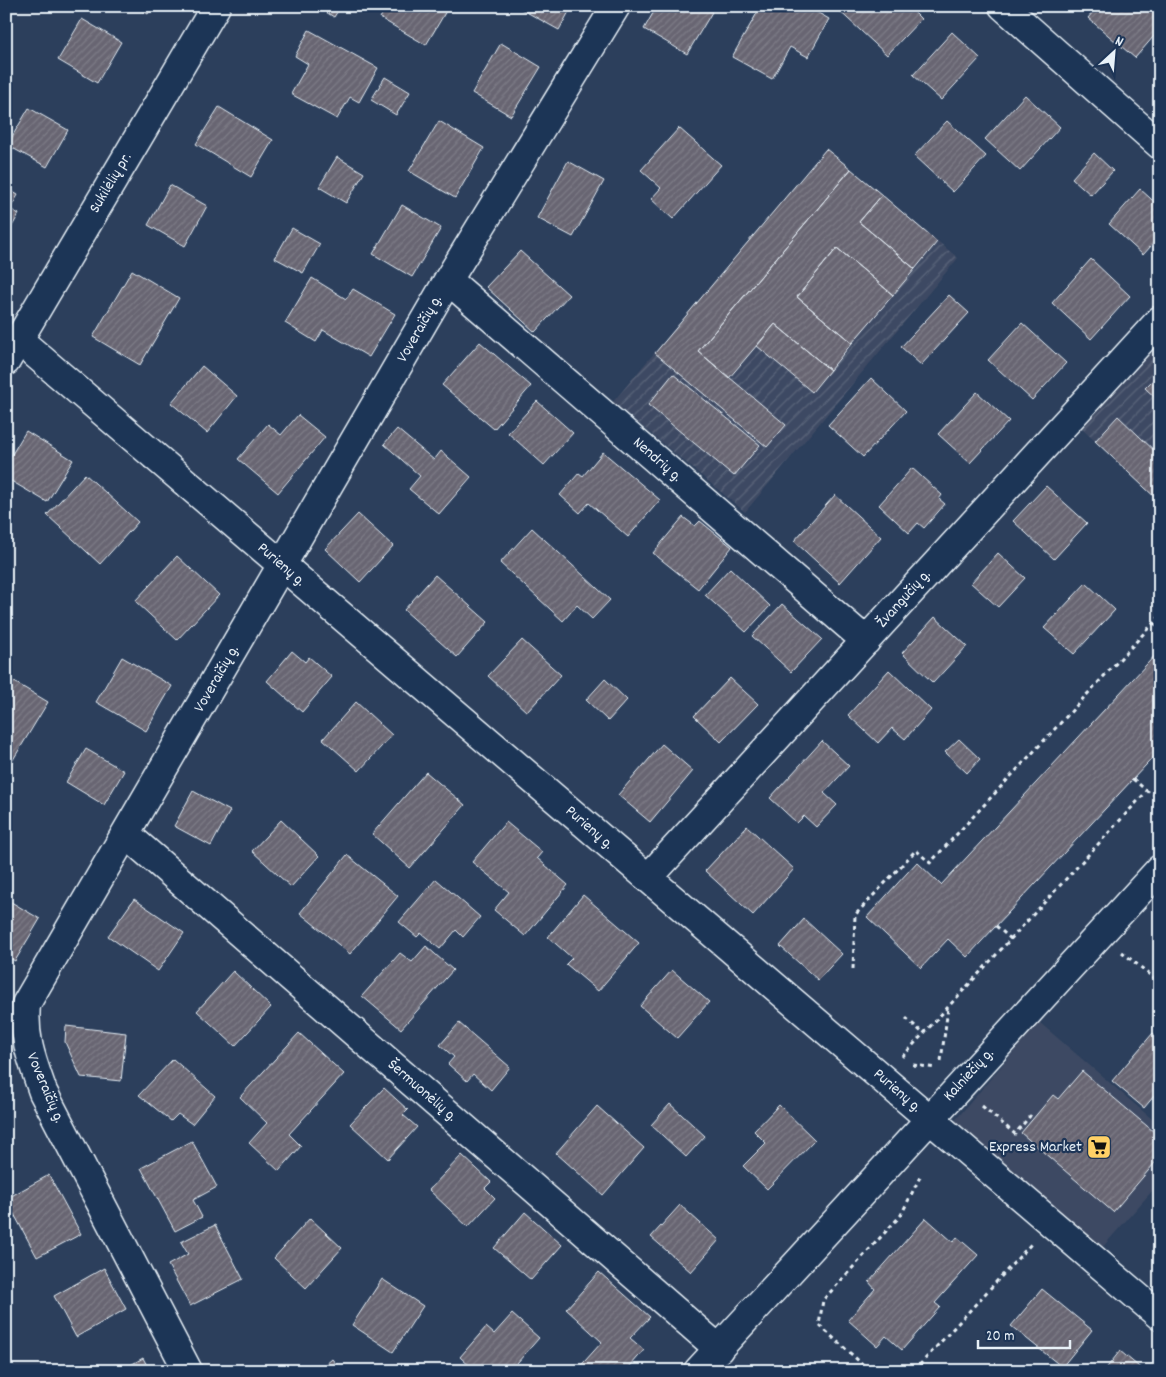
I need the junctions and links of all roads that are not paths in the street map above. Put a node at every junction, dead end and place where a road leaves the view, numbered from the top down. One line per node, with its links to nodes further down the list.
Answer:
1 (216, 6): 7 (street, Sukilėlių pr.)
2 (616, 6): 5 (street, Voveraičių g.)
3 (1003, 6): 4 (street)
4 (1160, 145)
5 (448, 280): 8 (street, Voveraičių g.); 9 (street, Nendrių g.)
6 (1160, 320): 9 (street, Žvangučių g.)
7 (12, 350): 8 (street, Purienų g.)
8 (283, 566): 10 (street, Voveraičių g.); 12 (street, Purienų g.)
9 (866, 641): 12 (street, Žvangučių g.)
10 (126, 834): 15 (street, Šermuonėlių g.); 16 (street, Voveraičių g.)
11 (1160, 868): 13 (street, Kalniečių g.)
12 (648, 878): 13 (street, Purienų g.)
13 (929, 1119): 14 (street, Purienų g.); 15 (street, Kalniečių g.)
14 (1160, 1316)
15 (718, 1348): 17 (street, Kalniečių g.)
16 (188, 1371)
17 (698, 1371)

